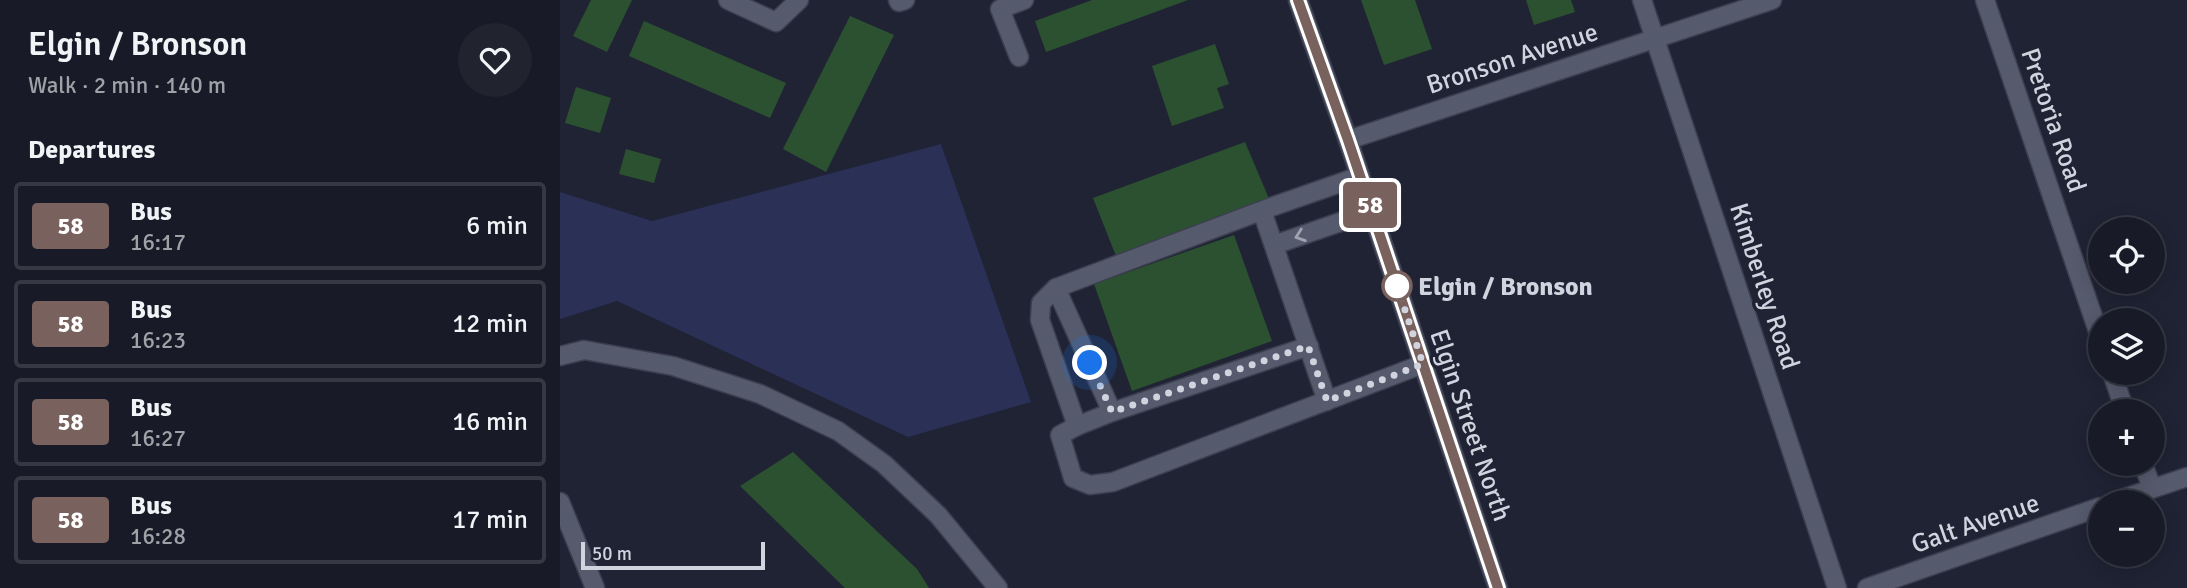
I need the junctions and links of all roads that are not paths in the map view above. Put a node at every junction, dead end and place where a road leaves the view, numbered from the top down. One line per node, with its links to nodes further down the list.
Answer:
1 (728, 0): 2 (street)
2 (799, 0)
3 (898, 0): 4 (street)
4 (905, 0)
5 (1024, 0): 11 (street)
6 (1298, 0): 12 (street, Elgin Street North)
7 (1642, 0): 10 (street, Kimberley Road)
8 (1772, 0): 10 (street, Bronson Avenue)
9 (1984, 0): 18 (street, Pretoria Road)
10 (1655, 38): 12 (street, Bronson Avenue); 34 (street, Kimberley Road)
11 (1019, 57)
12 (1348, 140): 13 (street, Elgin Street North)
13 (1360, 176): 14 (street); 15 (street, Elgin Street North)
14 (1262, 211): 16 (street); 17 (street)
15 (1372, 211): 16 (street, one-way to 16); 21 (street, Elgin Street North)
16 (1274, 246): 19 (street)
17 (1056, 288): 23 (street); 24 (street)
18 (2090, 308)
19 (1308, 346): 22 (street); 23 (street)
20 (560, 356): 32 (street)
21 (1423, 364): 22 (street); 33 (street, Elgin Street North)
22 (1327, 401): 24 (street)
23 (1112, 412): 24 (street)
24 (1077, 426)
25 (2148, 476): 27 (street)
26 (2187, 477): 27 (street)
27 (2152, 488): 28 (street)
28 (2146, 490)
29 (560, 502): 31 (street)
30 (2088, 511): 35 (street, Galt Avenue)
31 (595, 588)
32 (998, 588)
33 (1498, 588)
34 (1837, 588)
35 (1867, 588)

